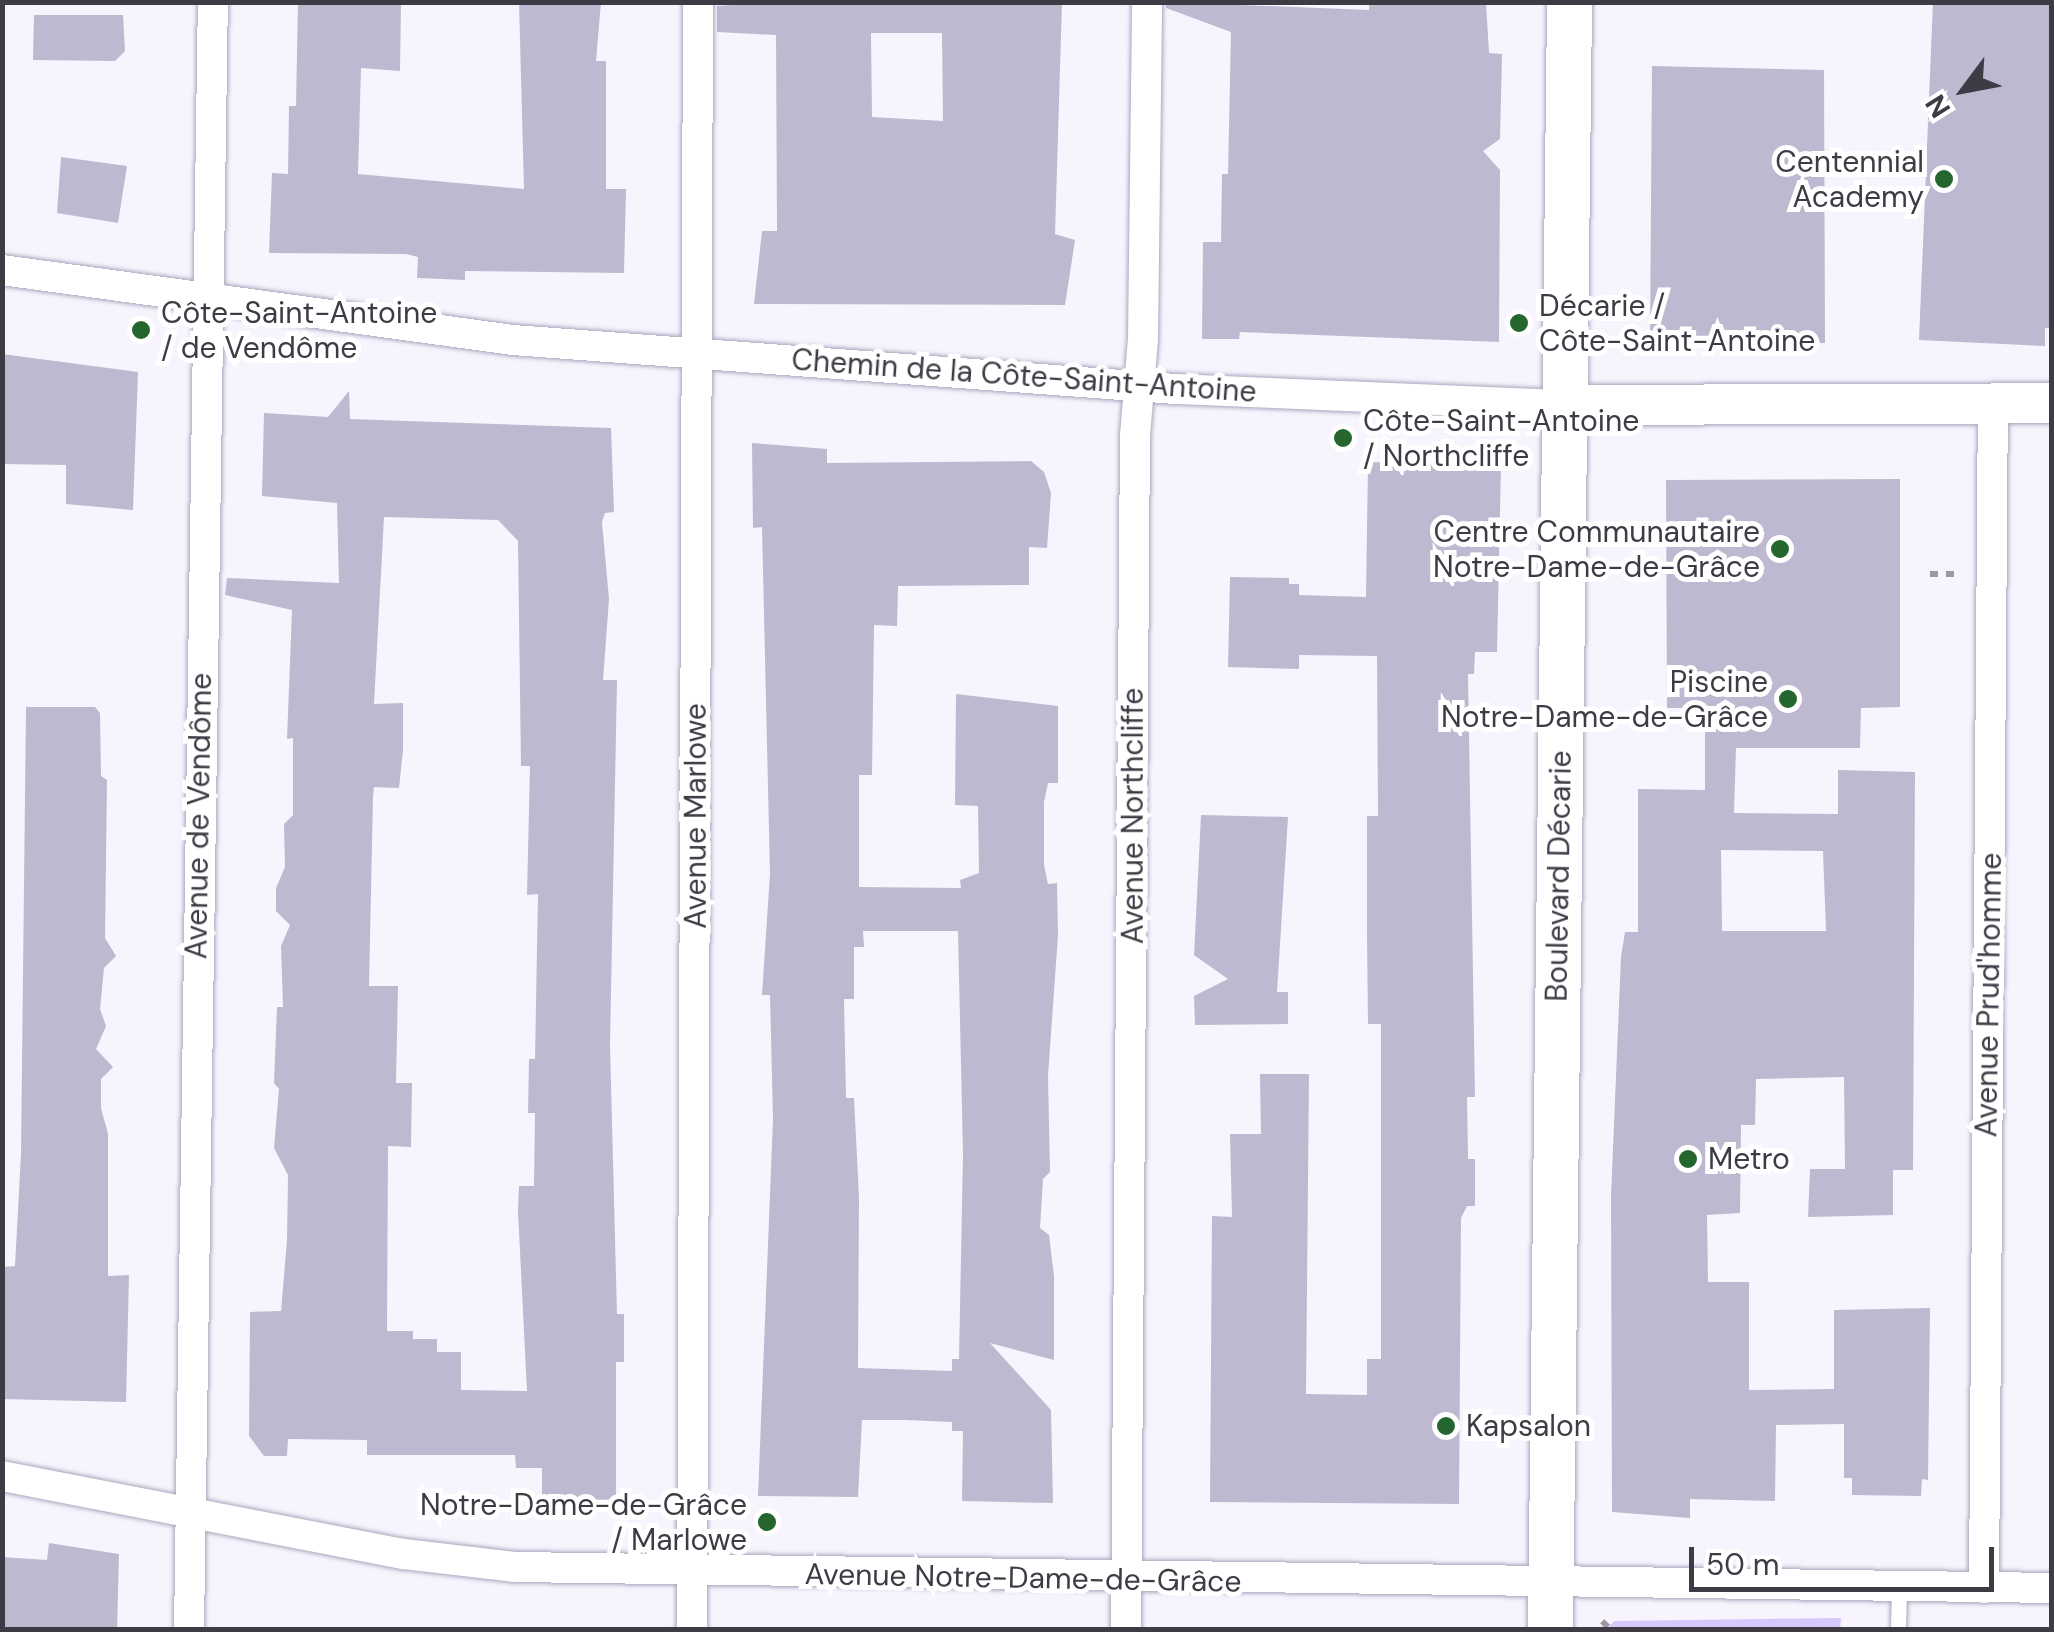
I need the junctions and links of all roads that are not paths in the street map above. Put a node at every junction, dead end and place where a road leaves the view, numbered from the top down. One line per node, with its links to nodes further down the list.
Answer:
1 (214, 2): 6 (street, Avenue de Vendôme)
2 (698, 2): 7 (street, Avenue Marlowe)
3 (1147, 2): 8 (street, Avenue Northcliffe)
4 (1568, 2): 11 (main road, Boulevard Décarie)
5 (2, 270): 6 (street, Chemin de la Côte-Saint-Antoine)
6 (209, 302): 7 (street, Chemin de la Côte-Saint-Antoine); 13 (street, Avenue de Vendôme)
7 (697, 352): 8 (street, Chemin de la Côte-Saint-Antoine); 14 (street, Avenue Marlowe)
8 (1139, 386): 11 (street, Chemin de la Côte-Saint-Antoine); 15 (street, Avenue Northcliffe)
9 (1993, 402): 10 (street, Chemin de la Côte-Saint-Antoine); 11 (street, Chemin de la Côte-Saint-Antoine); 18 (street, Avenue Prud'homme)
10 (2052, 403)
11 (1563, 404): 16 (main road, Boulevard Décarie)
12 (2, 1476): 13 (street, Avenue Notre-Dame-de-Grâce)
13 (190, 1511): 14 (street, Avenue Notre-Dame-de-Grâce); 20 (street, Avenue de Vendôme)
14 (693, 1571): 15 (street, Avenue Notre-Dame-de-Grâce); 21 (street, Avenue Marlowe)
15 (1127, 1579): 16 (street, Avenue Notre-Dame-de-Grâce); 22 (street, Avenue Northcliffe)
16 (1551, 1585): 17 (street, Avenue Notre-Dame-de-Grâce); 23 (main road, Boulevard Décarie)
17 (1899, 1587): 18 (street, Avenue Notre-Dame-de-Grâce); 24 (lane)
18 (1984, 1588): 19 (street, Avenue Notre-Dame-de-Grâce)
19 (2052, 1588)
20 (189, 1630)
21 (692, 1630)
22 (1126, 1630)
23 (1550, 1630)
24 (1898, 1630)

